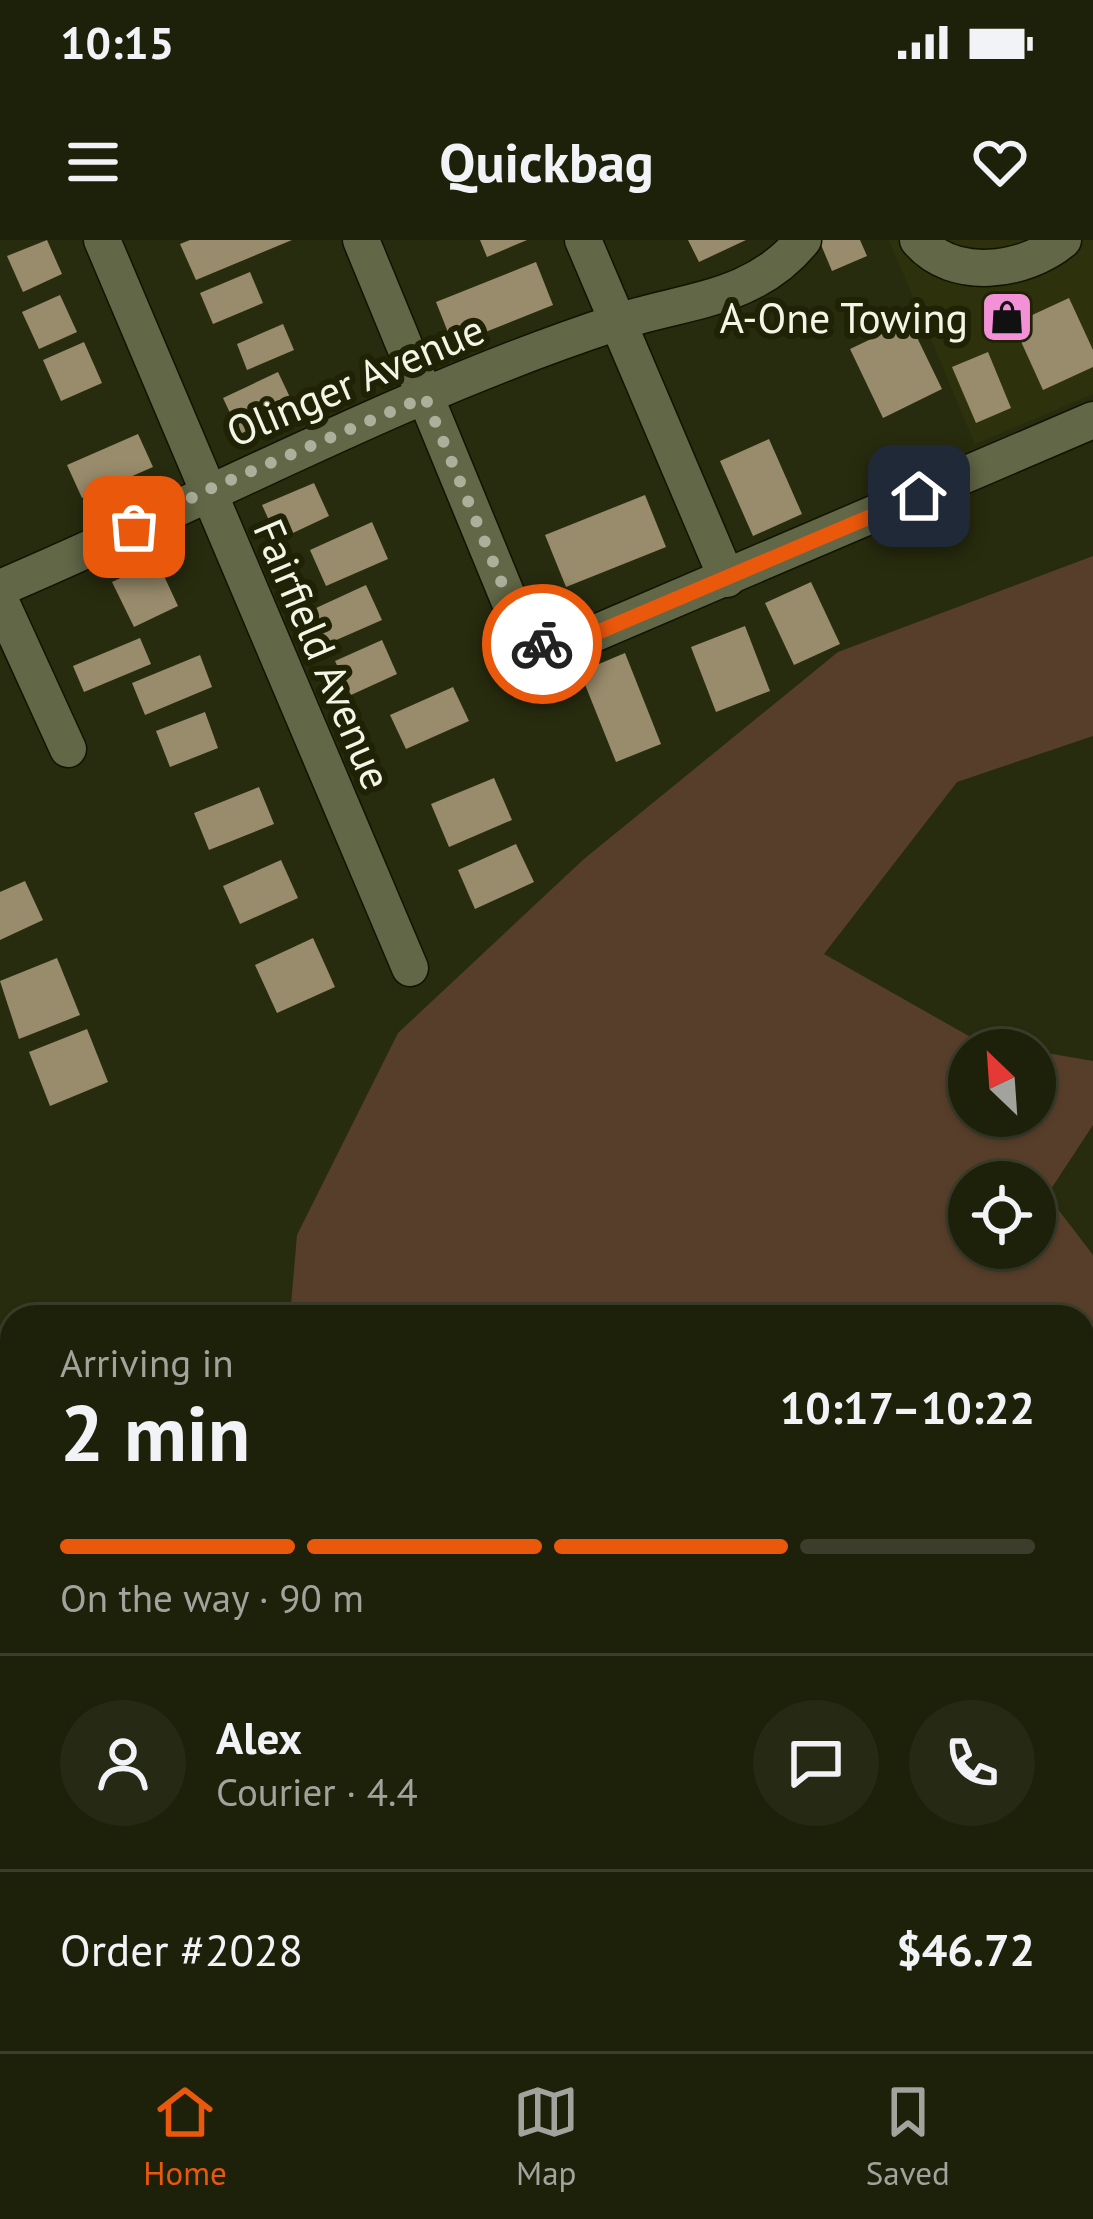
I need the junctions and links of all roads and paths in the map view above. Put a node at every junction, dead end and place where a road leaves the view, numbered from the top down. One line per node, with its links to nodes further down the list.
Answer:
1 (102, 240): 10 (street, Fairfield Avenue)
2 (361, 240): 8 (street)
3 (583, 240): 7 (street)
4 (803, 240): 7 (street, Olinger Avenue)
5 (918, 240): 6 (street)
6 (1064, 240)
7 (616, 322): 8 (street, Olinger Avenue); 11 (street)
8 (425, 397): 10 (street, Olinger Avenue); 11 (street)
9 (1093, 420): 11 (street)
10 (205, 491): 12 (street, Olinger Avenue); 15 (street, Fairfield Avenue)
11 (727, 579)
12 (0, 588)
13 (0, 600): 14 (street)
14 (68, 748)
15 (410, 968)

